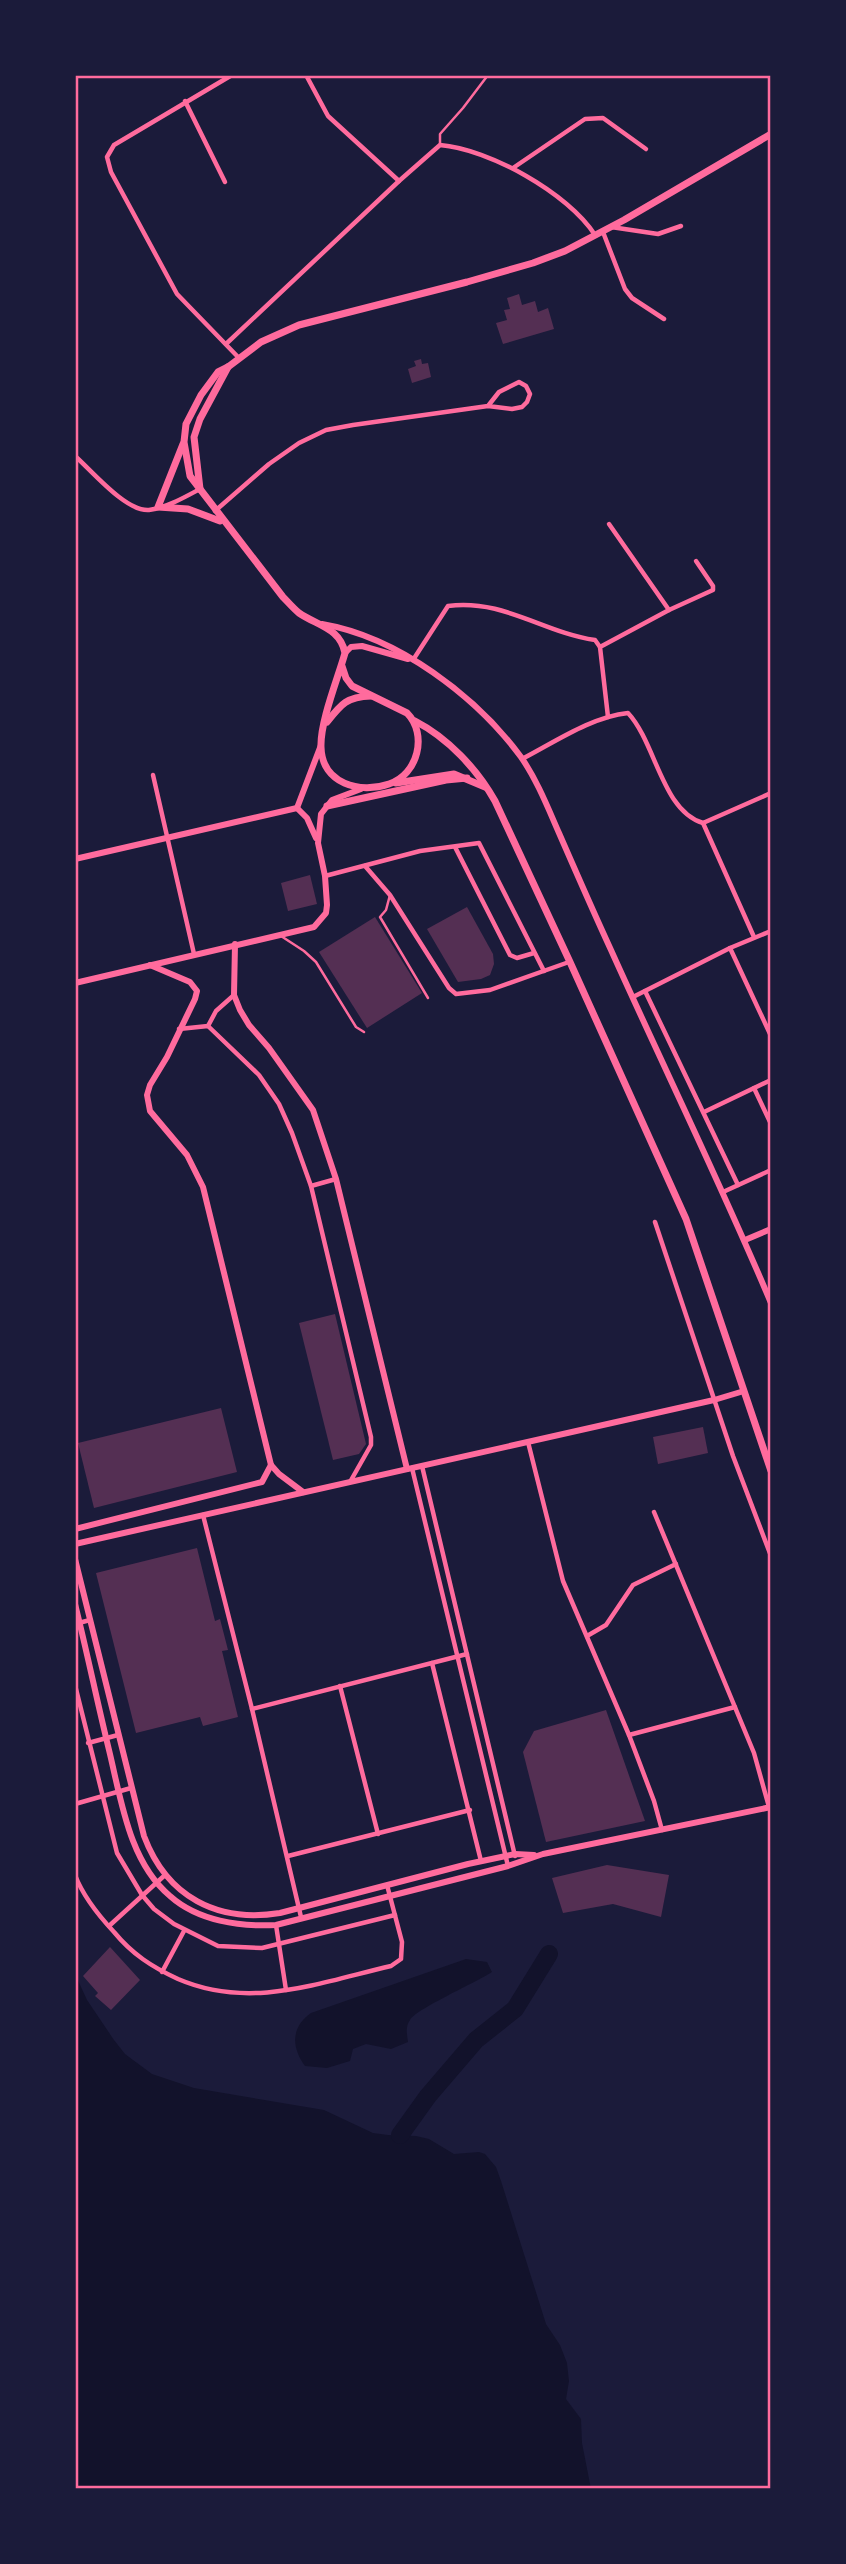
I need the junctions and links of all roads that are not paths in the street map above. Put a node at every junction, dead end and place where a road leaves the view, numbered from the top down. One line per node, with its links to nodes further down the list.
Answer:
1 (232, 75): 4 (street)
2 (306, 75): 9 (street)
3 (488, 75): 6 (lane)
4 (185, 101): 10 (street); 14 (street)
5 (771, 134): 12 (main road)
6 (440, 145): 8 (street); 9 (street)
7 (646, 149): 8 (street)
8 (513, 168): 12 (street)
9 (398, 181): 14 (street)
10 (225, 182)
11 (681, 226): 12 (street)
12 (603, 231): 13 (street); 15 (main road)
13 (664, 319)
14 (226, 344): 15 (street)
15 (238, 357): 16 (main road)
16 (228, 367): 18 (main road); 20 (main road)
17 (488, 407): 17 (street); 22 (street)
18 (184, 442): 20 (main road); 21 (main road)
19 (75, 456): 21 (street)
20 (200, 489): 21 (street); 22 (main road)
21 (158, 507): 23 (main road)
22 (215, 512): 23 (main road)
23 (224, 523): 27 (main road)
24 (609, 524): 26 (street)
25 (696, 561): 26 (street)
26 (668, 610): 28 (street)
27 (317, 623): 29 (main road); 30 (street)
28 (600, 647): 30 (street); 33 (street)
29 (345, 653): 30 (street); 31 (main road)
30 (413, 660): 37 (street)
31 (341, 667): 32 (main road); 35 (main road)
32 (373, 696): 34 (main road); 35 (main road)
33 (608, 717): 37 (street); 46 (street)
34 (415, 720): 40 (main road); 41 (main road)
35 (325, 725): 36 (main road)
36 (321, 745): 42 (main road); 45 (street)
37 (522, 760): 67 (street)
38 (153, 775): 47 (street)
39 (467, 778): 40 (main road); 41 (main road); 44 (main road)
40 (391, 784): 42 (main road)
41 (487, 787): 61 (main road)
42 (361, 789): 44 (street)
43 (771, 793): 46 (street)
44 (327, 806): 48 (street)
45 (297, 808): 47 (street); 48 (street)
46 (703, 823): 56 (street)
47 (167, 838): 50 (street); 60 (street)
48 (318, 843): 52 (street)
49 (455, 846): 51 (street); 59 (street); 59 (street)
50 (75, 859)
51 (365, 866): 52 (street); 53 (street)
52 (325, 876): 55 (street)
53 (390, 895): 63 (street); 68 (lane)
54 (771, 931): 56 (street)
55 (279, 935): 57 (street); 71 (lane)
56 (754, 937): 58 (street)
57 (234, 944): 60 (street); 66 (street)
58 (730, 948): 65 (street); 72 (street)
59 (534, 953): 63 (street)
60 (194, 954): 62 (street)
61 (570, 962): 63 (street); 86 (main road)
62 (150, 965): 64 (street); 70 (street)
63 (544, 971)
64 (75, 983)
65 (645, 990): 67 (street); 75 (street)
66 (234, 995): 69 (street); 78 (street)
67 (633, 997): 81 (street)
68 (428, 998)
69 (208, 1026): 70 (street); 80 (street)
70 (178, 1029): 89 (street)
71 (364, 1032)
72 (771, 1036)
73 (771, 1080): 74 (street)
74 (754, 1088): 75 (street); 76 (street)
75 (704, 1112): 79 (street)
76 (771, 1124)
77 (771, 1170): 79 (street)
78 (336, 1179): 80 (street); 91 (street)
79 (738, 1185): 81 (street)
80 (311, 1186): 93 (street)
81 (723, 1192): 84 (street)
82 (655, 1222): 87 (street)
83 (771, 1229): 84 (street)
84 (745, 1240): 85 (street)
85 (771, 1303)
86 (744, 1391): 87 (street); 92 (main road)
87 (714, 1400): 88 (street); 99 (street)
88 (528, 1441): 90 (street); 106 (street)
89 (271, 1465): 94 (street); 97 (street)
90 (422, 1466): 91 (street); 107 (street)
91 (410, 1468): 93 (street); 108 (street)
92 (771, 1471)
93 (349, 1482): 94 (street)
94 (303, 1492): 96 (street)
95 (654, 1512): 101 (street)
96 (203, 1515): 98 (street); 113 (street)
97 (75, 1529)
98 (75, 1544)
99 (771, 1556)
100 (75, 1559): 103 (street)
101 (676, 1564): 106 (street); 112 (street)
102 (75, 1604): 104 (street)
103 (90, 1620): 104 (street); 114 (street)
104 (77, 1623): 105 (street)
105 (79, 1633): 116 (street)
106 (587, 1636): 115 (street)
107 (467, 1654): 108 (street); 126 (street)
108 (457, 1657): 109 (street); 128 (street)
109 (432, 1663): 111 (street); 123 (street)
110 (75, 1685): 117 (street)
111 (340, 1686): 113 (street); 125 (street)
112 (735, 1707): 115 (street); 122 (street)
113 (252, 1709): 127 (street)
114 (118, 1735): 116 (street); 118 (street)
115 (629, 1735): 124 (street)
116 (106, 1738): 117 (street); 119 (street)
117 (88, 1743): 120 (street)
118 (131, 1788): 119 (street); 134 (street)
119 (119, 1792): 120 (street); 135 (street)
120 (102, 1797): 121 (street); 137 (street)
121 (75, 1804)
122 (770, 1807): 124 (street)
123 (470, 1810): 125 (street); 130 (street)
124 (662, 1830): 129 (street)
125 (378, 1834): 127 (street)
126 (515, 1854): 128 (street); 129 (street); 131 (street)
127 (288, 1856): 139 (street)
128 (506, 1856): 130 (street); 132 (street)
129 (535, 1856): 131 (street)
130 (481, 1861): 136 (street)
131 (517, 1863): 132 (street)
132 (508, 1866): 138 (street)
133 (75, 1875): 143 (street)
134 (165, 1875): 135 (street); 139 (street)
135 (156, 1883): 137 (street); 142 (street)
136 (387, 1885): 138 (street); 139 (street)
137 (142, 1895): 143 (street); 144 (street)
138 (389, 1895): 140 (street); 141 (street)
139 (299, 1908): 141 (street)
140 (395, 1915): 145 (street); 147 (street)
141 (301, 1917): 142 (street)
142 (276, 1924): 145 (street)
143 (108, 1926): 146 (street)
144 (184, 1931): 145 (street); 146 (street)
145 (280, 1943): 147 (street)
146 (162, 1972): 147 (street)
147 (286, 1990)

